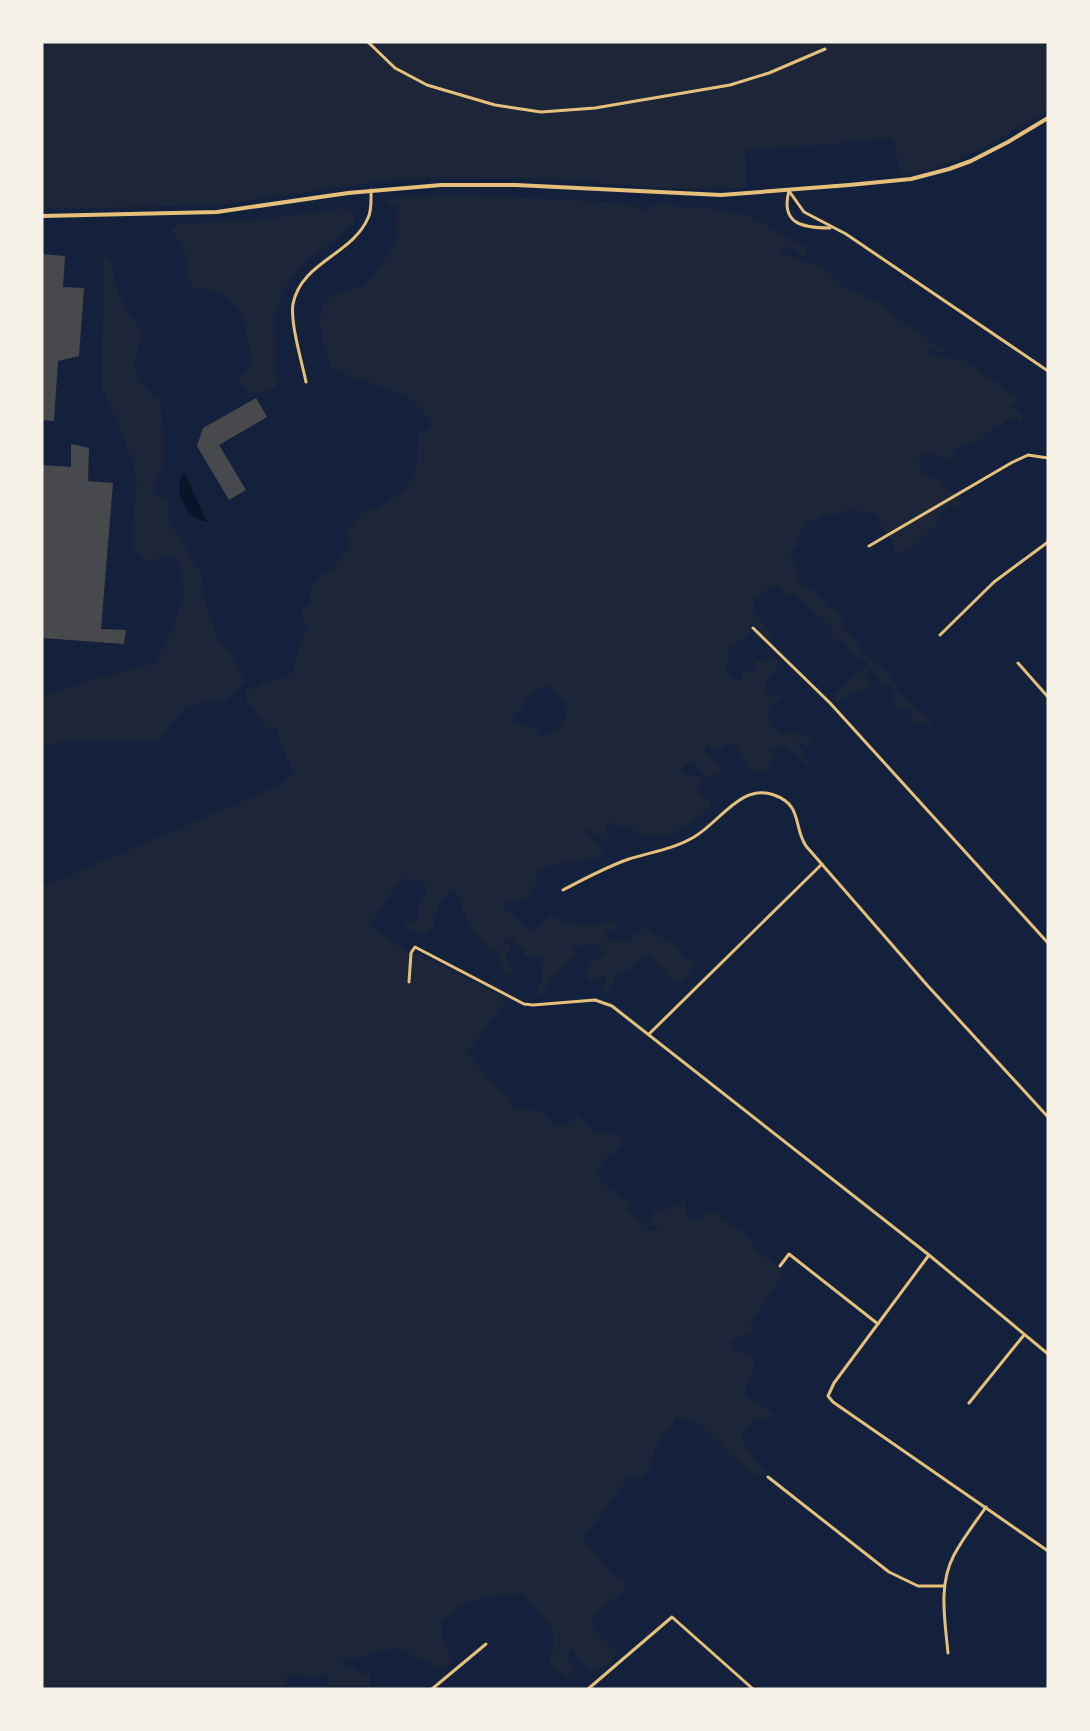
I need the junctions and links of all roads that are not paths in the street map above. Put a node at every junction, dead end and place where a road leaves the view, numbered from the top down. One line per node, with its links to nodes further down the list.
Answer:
1 (368, 42): 2 (street)
2 (825, 49)
3 (1048, 118): 5 (street)
4 (371, 190): 5 (street); 6 (street); 9 (street)
5 (789, 191): 7 (street); 7 (street)
6 (42, 216)
7 (831, 228): 8 (street)
8 (1048, 371)
9 (306, 382)
10 (1048, 458): 12 (street)
11 (1048, 542): 14 (street)
12 (869, 546)
13 (753, 628): 19 (street)
14 (940, 635)
15 (1018, 663): 16 (street)
16 (1048, 697)
17 (822, 864): 18 (street); 21 (street); 22 (street)
18 (563, 890)
19 (1048, 943)
20 (410, 982): 21 (street)
21 (649, 1034): 23 (street)
22 (1048, 1117)
23 (929, 1255): 25 (street); 26 (street)
24 (780, 1266): 25 (street)
25 (878, 1324): 30 (street)
26 (1024, 1335): 27 (street); 28 (street)
27 (1048, 1354)
28 (969, 1403)
29 (768, 1477): 32 (street)
30 (986, 1507): 31 (street); 32 (street)
31 (1048, 1551)
32 (944, 1586): 34 (street)
33 (486, 1644): 35 (street)
34 (948, 1653)
35 (432, 1689)
36 (588, 1689): 37 (street)
37 (753, 1689)

